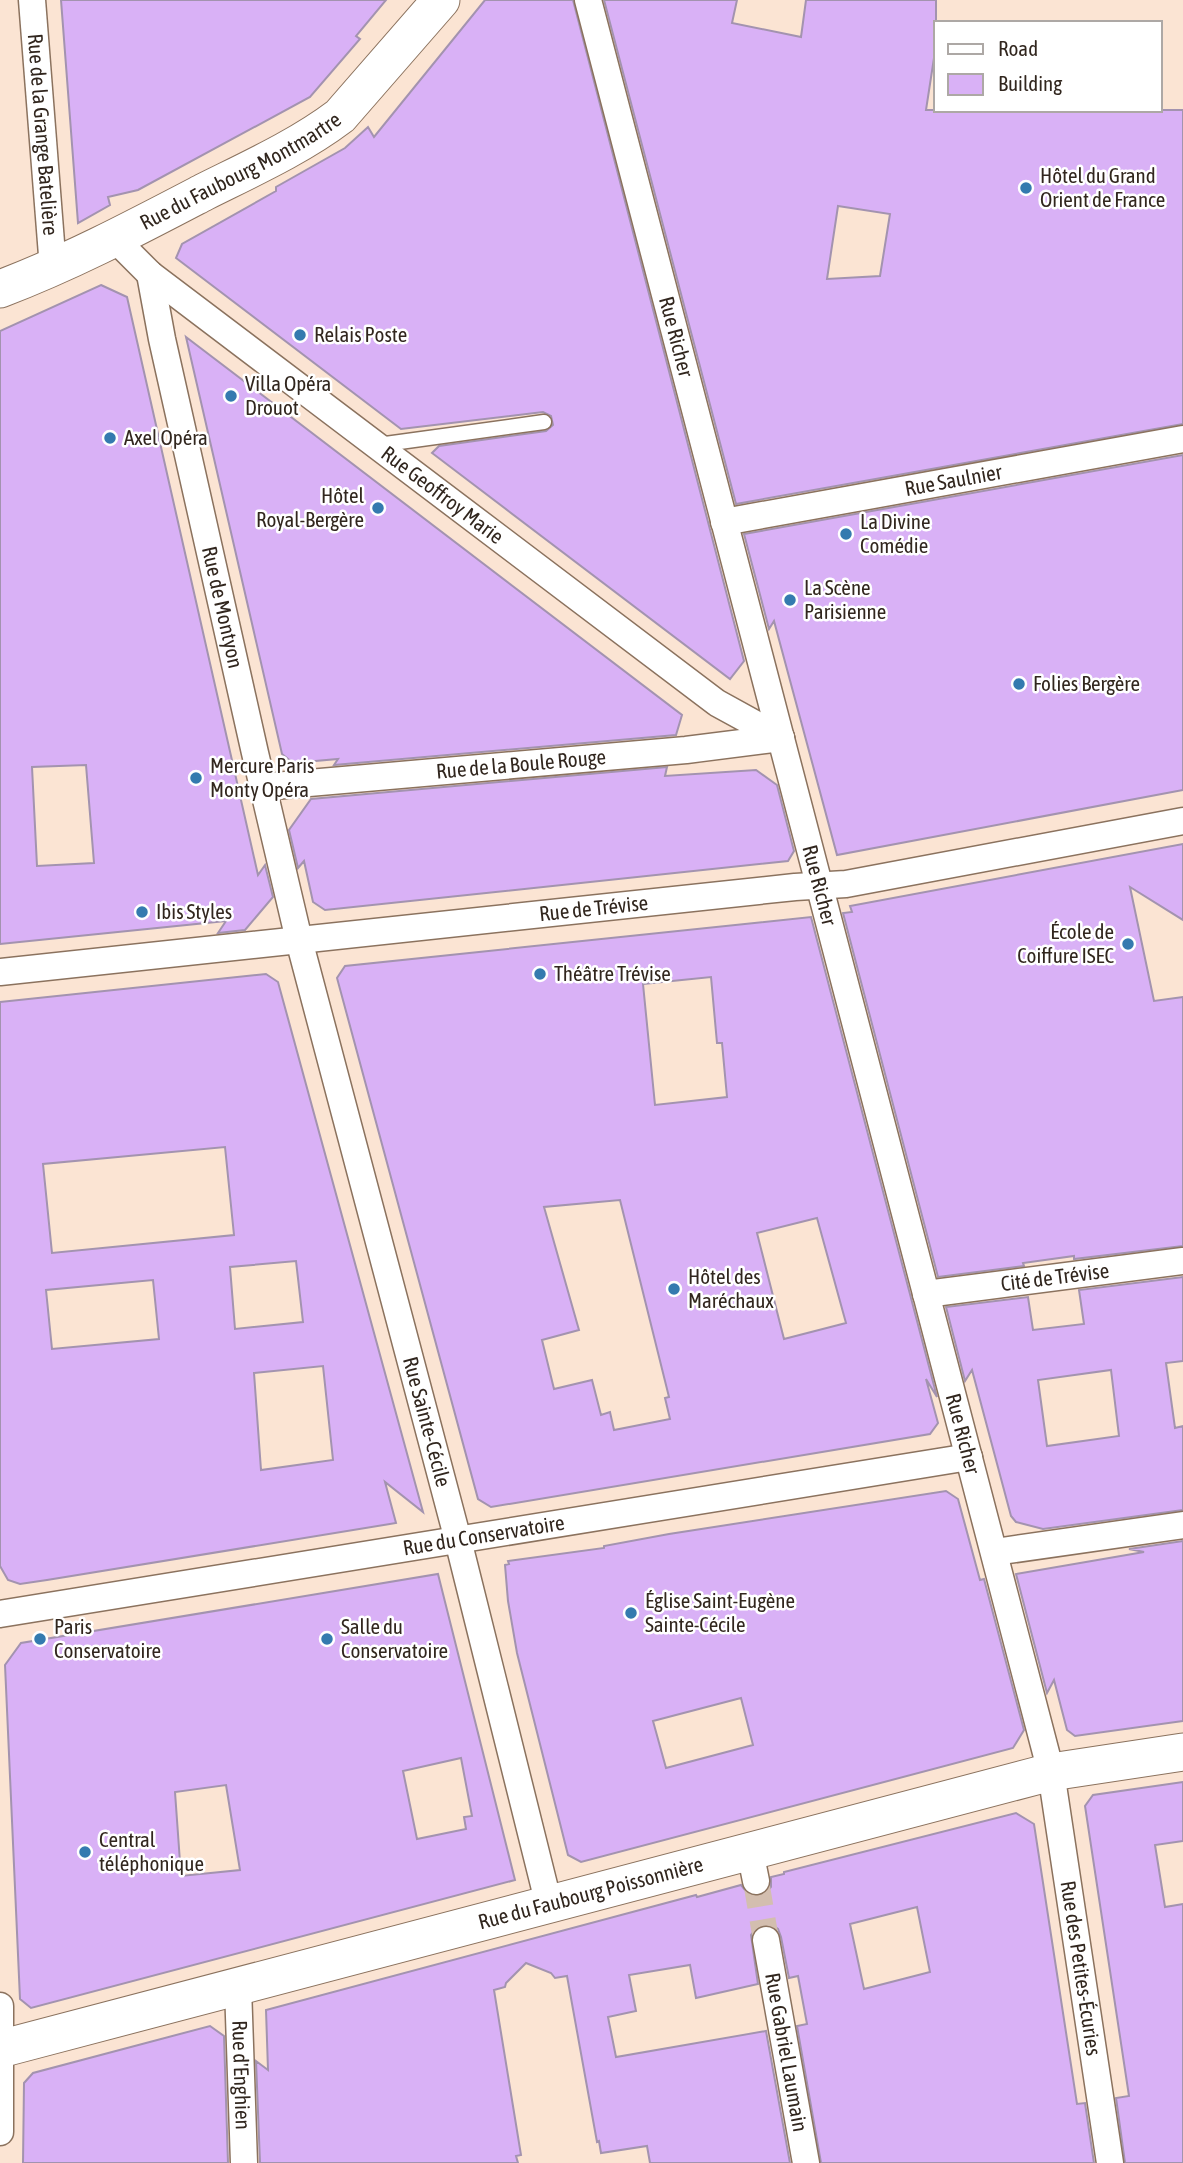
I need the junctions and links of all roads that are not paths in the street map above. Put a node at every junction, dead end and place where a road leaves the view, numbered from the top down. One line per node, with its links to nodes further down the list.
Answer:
1 (32, 0): 5 (street, Rue de la Grange Batelière)
2 (441, 0): 4 (street, Rue du Faubourg Montmartre)
3 (588, 0): 11 (street, Rue Richer)
4 (115, 239): 5 (street, Rue du Faubourg Montmartre); 6 (street, Rue Geoffroy Marie)
5 (53, 268): 7 (street, Rue du Faubourg Montmartre)
6 (150, 274): 10 (street, Rue Geoffroy Marie); 13 (street, Rue de Montyon)
7 (0, 289)
8 (544, 422): 10 (lane)
9 (1183, 439): 11 (street, Rue Saulnier)
10 (377, 445): 12 (street, Rue Geoffroy Marie)
11 (724, 522): 12 (street, Rue Richer)
12 (781, 738): 13 (street, Rue de la Boule Rouge); 15 (street, Rue Richer)
13 (263, 787): 16 (street, Rue de Montyon)
14 (1183, 821): 15 (street, Rue de Trévise)
15 (820, 886): 16 (street, Rue de Trévise); 19 (street, Rue Richer)
16 (299, 940): 17 (street, Rue de Trévise); 22 (street, Rue Sainte-Cécile)
17 (0, 972)
18 (1183, 1261): 19 (street, Cité de Trévise)
19 (926, 1294): 20 (street, Rue Richer)
20 (969, 1457): 22 (street, Rue du Conservatoire); 23 (street, Rue Richer)
21 (1183, 1525): 23 (street)
22 (458, 1540): 24 (street, Rue du Conservatoire); 27 (street, Rue Sainte-Cécile)
23 (995, 1552): 26 (street, Rue Richer)
24 (0, 1614)
25 (1183, 1752): 26 (street, Rue du Faubourg Poissonnière)
26 (1051, 1772): 27 (street, Rue du Faubourg Poissonnière); 35 (street, Rue des Petites-Écuries)
27 (549, 1905): 29 (street, Rue du Faubourg Poissonnière)
28 (766, 1940): 34 (street, Rue Gabriel Laumain)
29 (238, 1987): 31 (street, Rue du Faubourg Poissonnière); 33 (street, Rue d'Enghien)
30 (0, 2006): 31 (street)
31 (1, 2049): 32 (street)
32 (0, 2132)
33 (244, 2163)
34 (806, 2163)
35 (1110, 2163)

